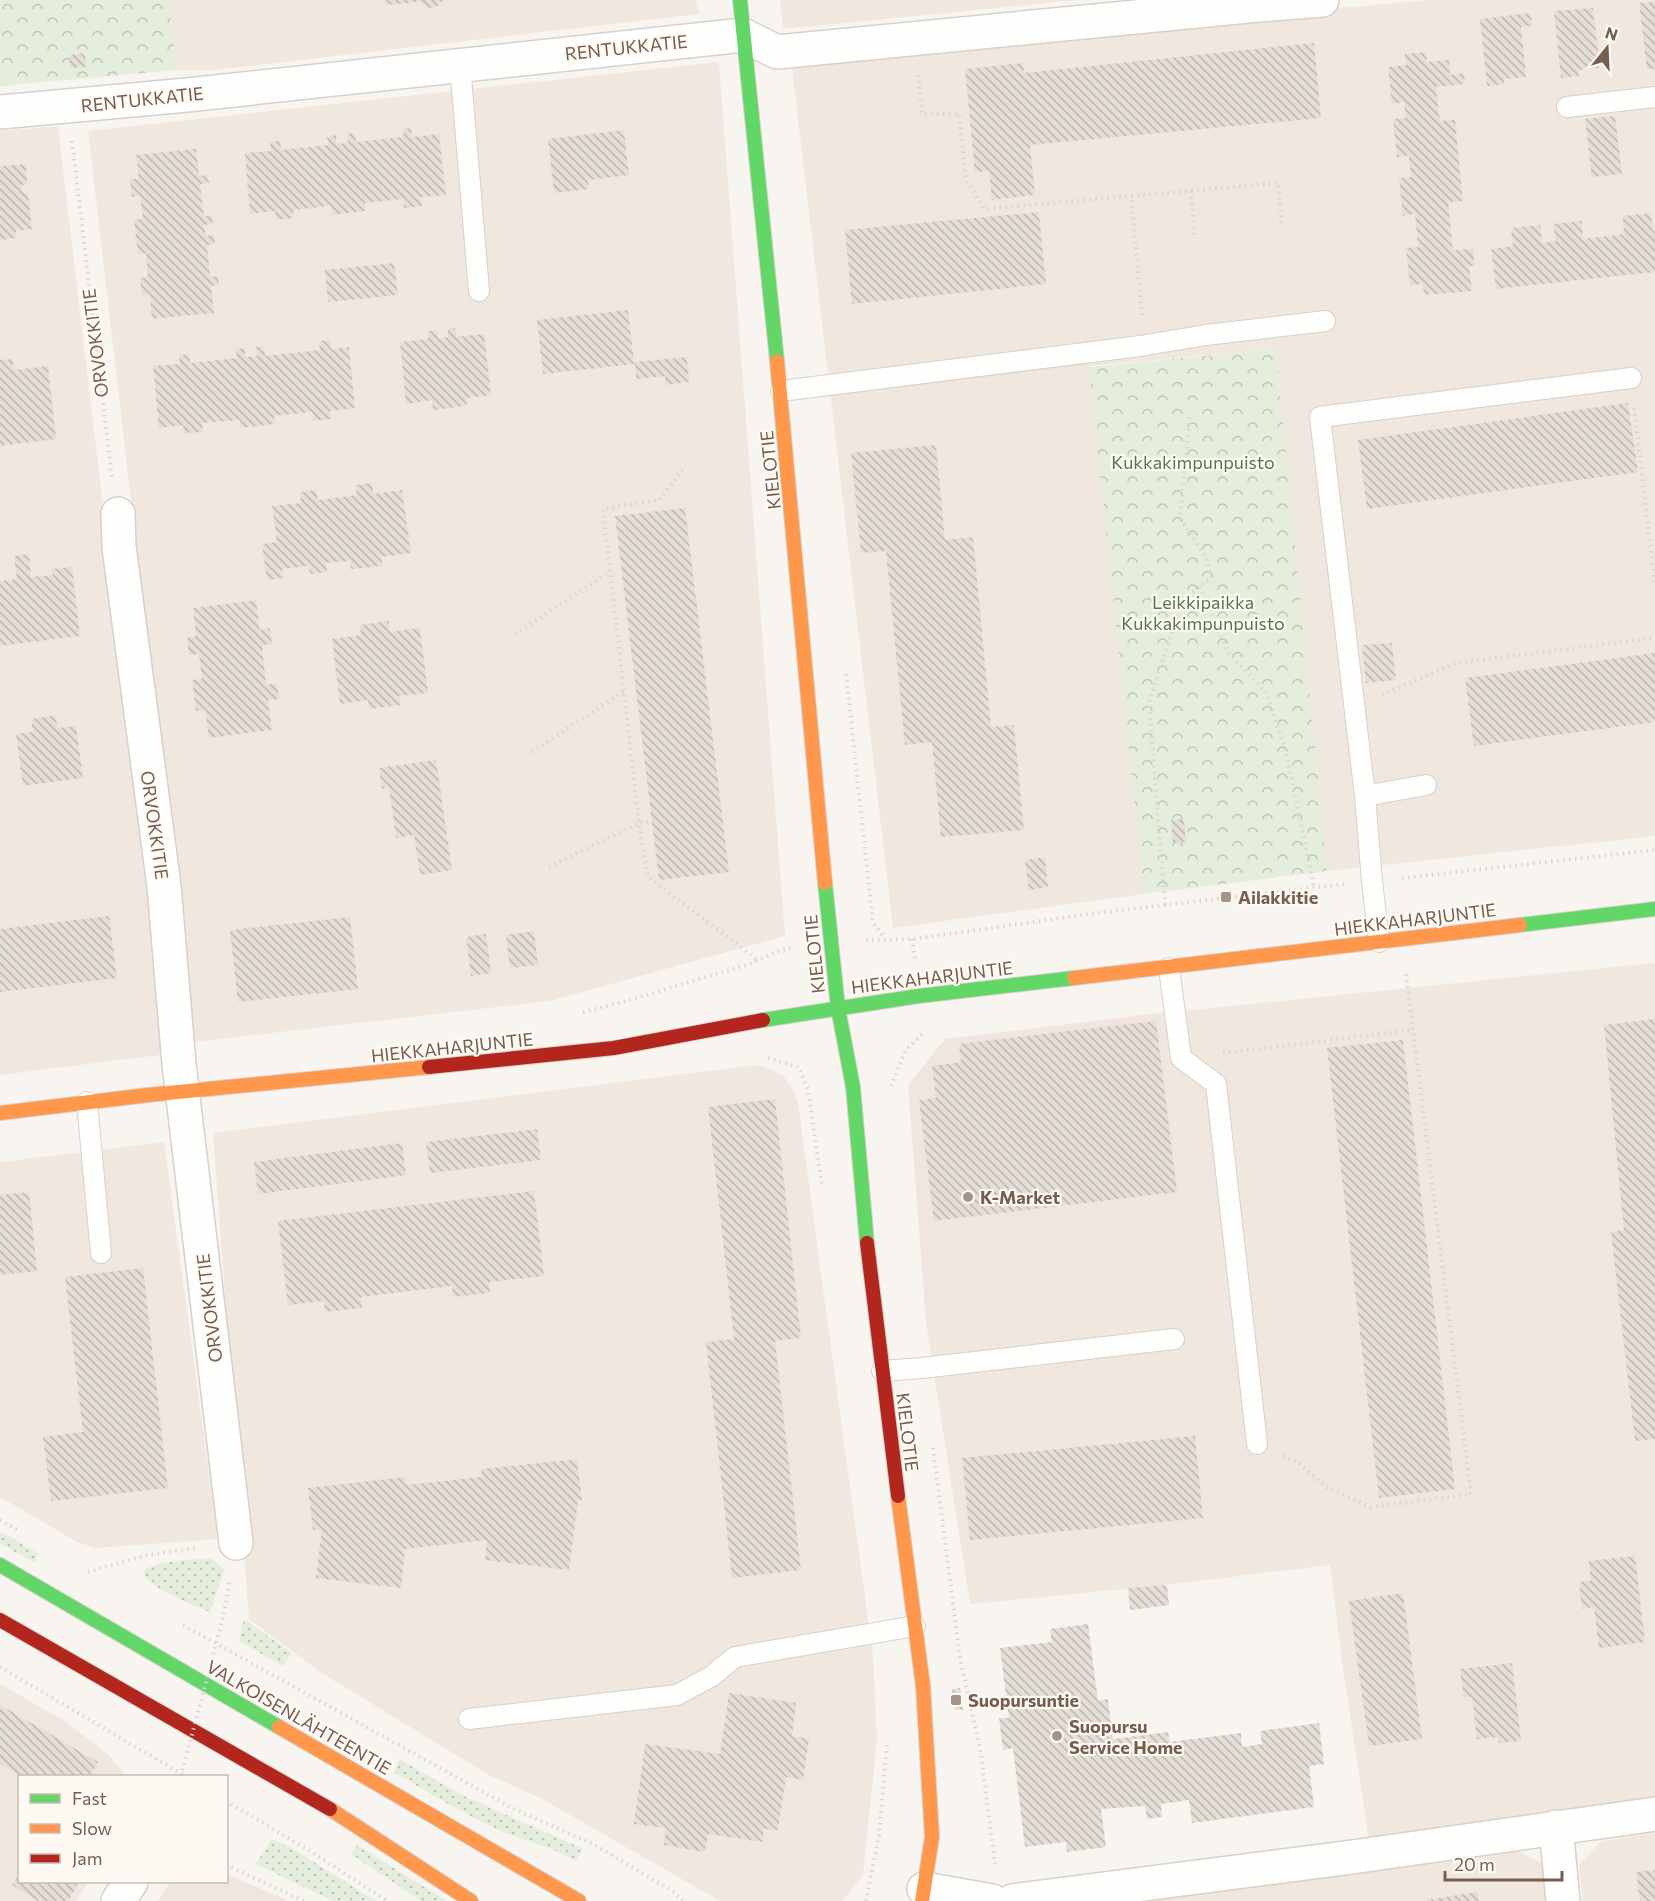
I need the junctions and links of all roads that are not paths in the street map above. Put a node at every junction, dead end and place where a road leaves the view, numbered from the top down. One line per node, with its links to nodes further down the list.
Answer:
1 (740, 0): 4 (street, KIELOTIE)
2 (1322, 0): 3 (street)
3 (1247, 3): 4 (street)
4 (743, 35): 5 (street, RENTUKKATIE); 12 (street, KIELOTIE)
5 (460, 65): 8 (street, RENTUKKATIE); 9 (lane)
6 (1655, 97): 7 (lane)
7 (1567, 107)
8 (0, 112)
9 (479, 291)
10 (1325, 321): 12 (lane)
11 (1630, 378): 15 (lane)
12 (781, 391): 19 (street, KIELOTIE)
13 (118, 514): 20 (street, ORVOKKITIE)
14 (1426, 785): 15 (lane)
15 (1365, 796): 17 (lane)
16 (1655, 909): 17 (street, HIEKKAHARJUNTIE)
17 (1379, 942): 18 (street, HIEKKAHARJUNTIE)
18 (1169, 968): 19 (street, HIEKKAHARJUNTIE); 26 (lane)
19 (838, 1008): 20 (street, HIEKKAHARJUNTIE); 25 (street, KIELOTIE)
20 (183, 1093): 21 (street, HIEKKAHARJUNTIE); 27 (street, ORVOKKITIE)
21 (87, 1102): 22 (street, HIEKKAHARJUNTIE); 23 (lane)
22 (0, 1113)
23 (101, 1253)
24 (1174, 1339): 25 (lane)
25 (882, 1371): 30 (street, KIELOTIE)
26 (1257, 1444)
27 (236, 1543)
28 (0, 1565): 38 (street, VALKOISENLÄHTEENTIE)
29 (0, 1620): 37 (street)
30 (915, 1626): 31 (lane); 35 (street, KIELOTIE)
31 (469, 1719)
32 (1655, 1814): 33 (street)
33 (1556, 1827): 40 (street); 41 (street)
34 (130, 1883): 36 (street)
35 (923, 1895): 39 (street)
36 (118, 1901)
37 (471, 1901)
38 (579, 1901)
39 (992, 1901)
40 (1012, 1901)
41 (1563, 1901)

